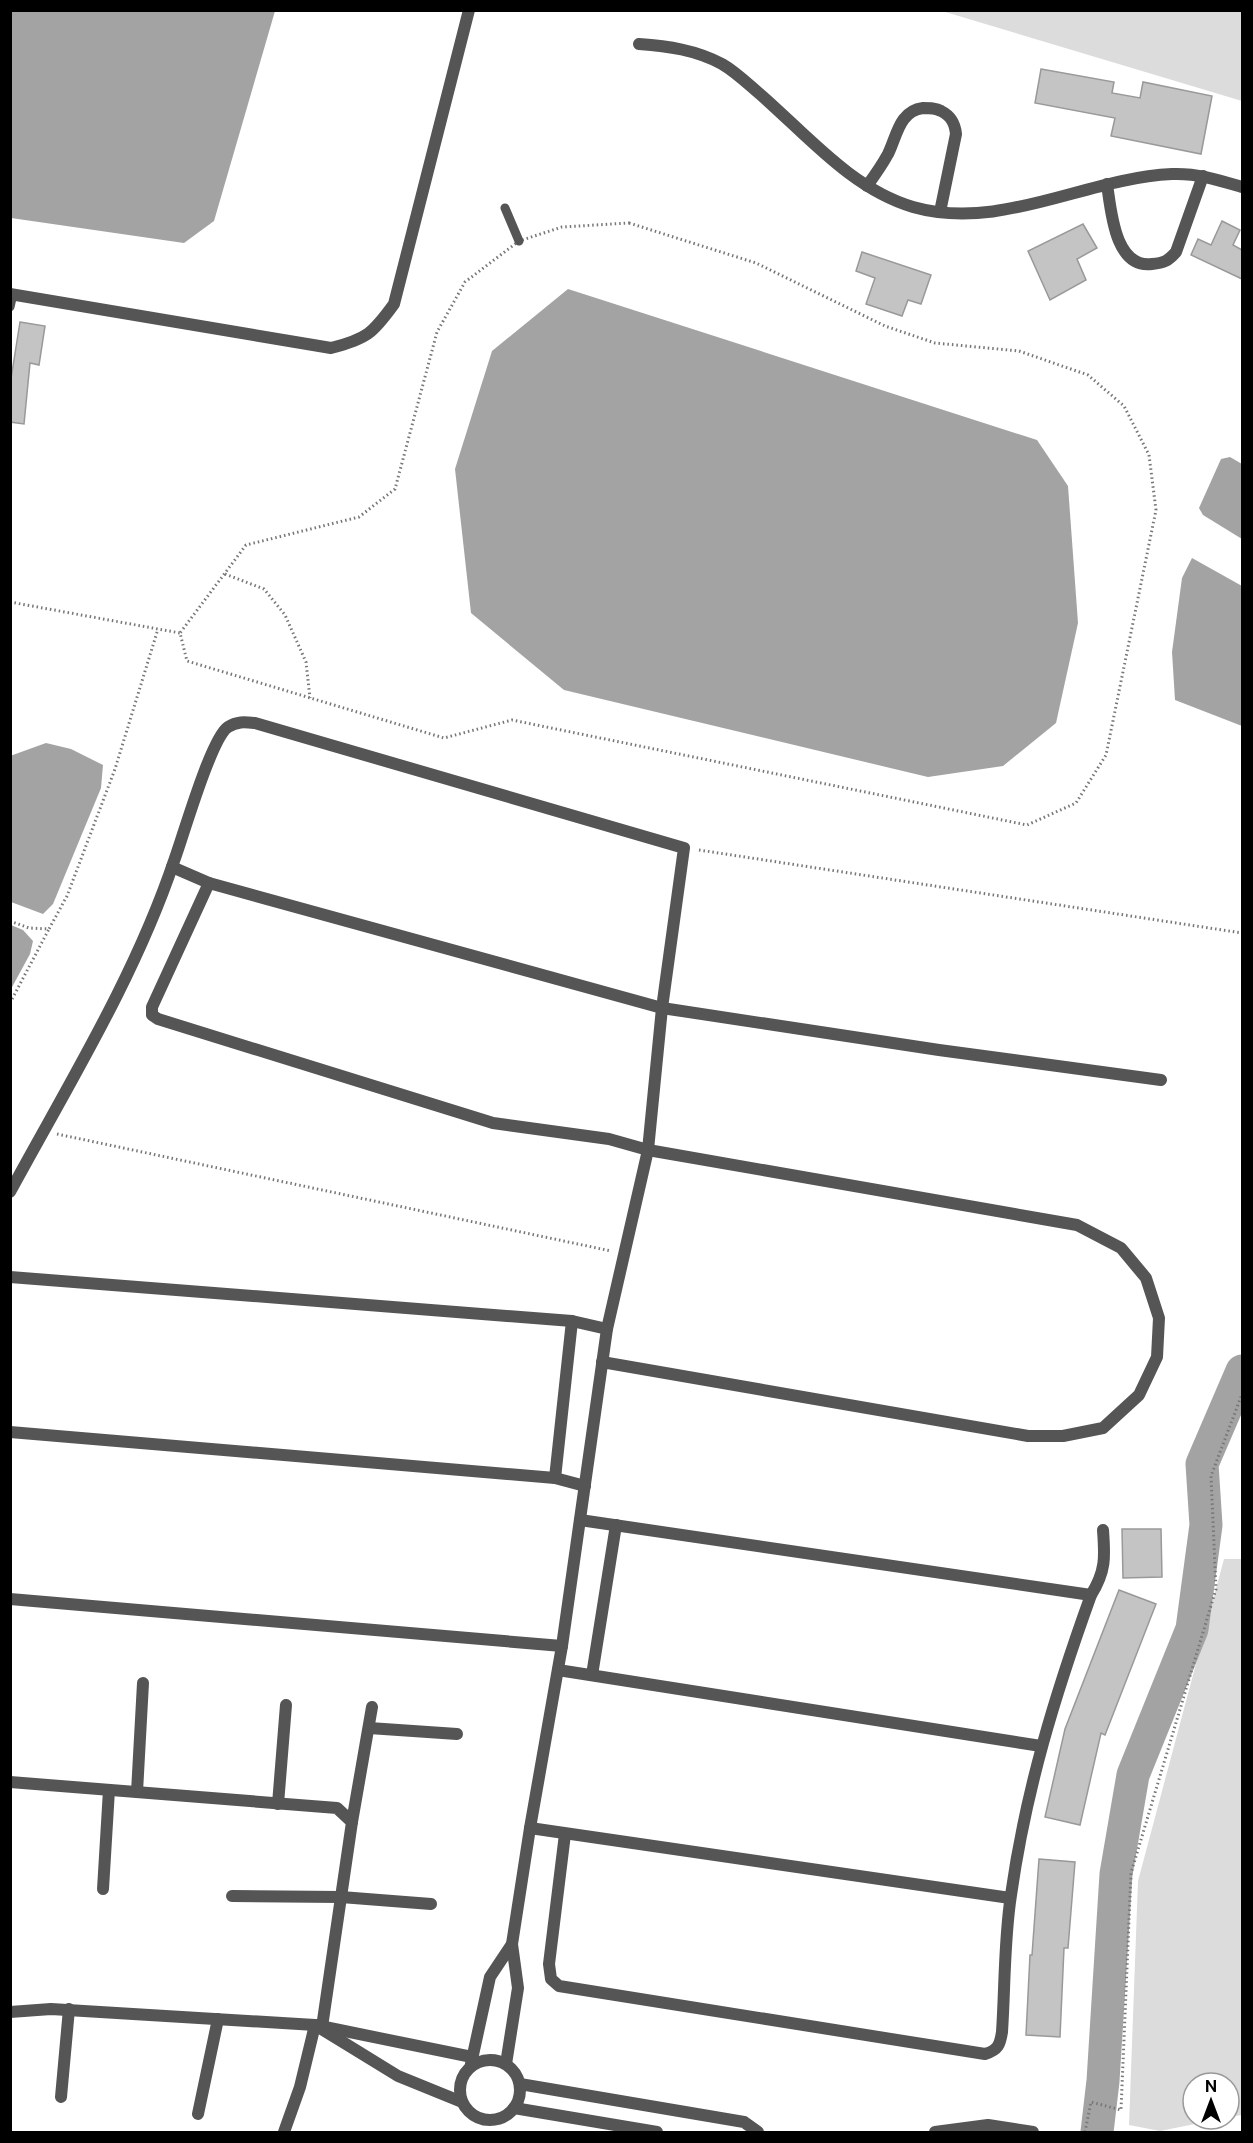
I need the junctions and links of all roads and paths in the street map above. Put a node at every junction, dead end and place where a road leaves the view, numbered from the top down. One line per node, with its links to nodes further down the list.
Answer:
1 (469, 10): 10 (street)
2 (639, 44): 5 (street)
3 (1203, 176): 4 (street); 4 (street); 6 (street)
4 (1107, 184): 8 (street)
5 (867, 186): 8 (street); 8 (street)
6 (1242, 188)
7 (505, 208): 9 (lane)
8 (940, 212)
9 (519, 241): 11 (path); 15 (path)
10 (11, 298)
11 (225, 574): 14 (path); 15 (path)
12 (10, 602): 13 (path)
13 (158, 629): 14 (path); 20 (path)
14 (180, 633): 15 (path)
15 (310, 698)
16 (684, 848): 17 (street); 21 (path); 23 (street)
17 (172, 867): 18 (street); 25 (street)
18 (209, 882): 23 (street); 26 (street)
19 (10, 921): 20 (path)
20 (49, 929): 22 (path)
21 (1242, 933)
22 (10, 1003)
23 (662, 1008): 24 (street); 26 (street)
24 (1161, 1080)
25 (44, 1131): 27 (street); 28 (path)
26 (648, 1150): 28 (street); 32 (street)
27 (10, 1192)
28 (624, 1254): 31 (street)
29 (10, 1277): 30 (street)
30 (572, 1321): 31 (street); 35 (street)
31 (607, 1329): 32 (street)
32 (602, 1362): 36 (street)
33 (1242, 1394): 80 (path)
34 (10, 1432): 35 (street)
35 (555, 1478): 36 (street)
36 (585, 1486): 37 (street)
37 (580, 1520): 38 (street); 42 (street)
38 (616, 1525): 40 (street); 44 (street)
39 (1103, 1530): 40 (street)
40 (1091, 1595): 50 (street)
41 (10, 1599): 42 (street)
42 (562, 1646): 43 (street)
43 (558, 1670): 44 (street); 56 (street)
44 (592, 1675): 50 (street)
45 (143, 1683): 53 (street)
46 (286, 1705): 54 (street)
47 (372, 1707): 48 (street)
48 (369, 1728): 49 (street); 55 (street)
49 (457, 1734)
50 (1041, 1746): 61 (street)
51 (10, 1782): 52 (street)
52 (109, 1790): 53 (street); 58 (street)
53 (137, 1792): 54 (street)
54 (278, 1804): 55 (street)
55 (352, 1822): 60 (street)
56 (530, 1828): 57 (street); 63 (street)
57 (565, 1834): 61 (street); 61 (street)
58 (103, 1889)
59 (232, 1896): 60 (street)
60 (341, 1897): 62 (street); 67 (street)
61 (1010, 1898)
62 (431, 1904)
63 (512, 1944): 68 (street); 69 (street)
64 (69, 2010): 65 (street); 66 (street); 71 (street)
65 (10, 2012)
66 (218, 2019): 67 (street); 74 (street)
67 (318, 2026): 68 (street); 72 (street); 75 (street)
68 (471, 2062): 69 (street); 72 (street)
69 (506, 2064): 70 (street)
70 (520, 2084): 73 (street); 77 (street)
71 (61, 2097)
72 (462, 2102): 73 (street)
73 (514, 2108): 76 (street)
74 (198, 2114)
75 (284, 2133)
76 (657, 2133)
77 (758, 2133)
78 (935, 2133): 79 (street)
79 (1033, 2133)
80 (1085, 2133)

